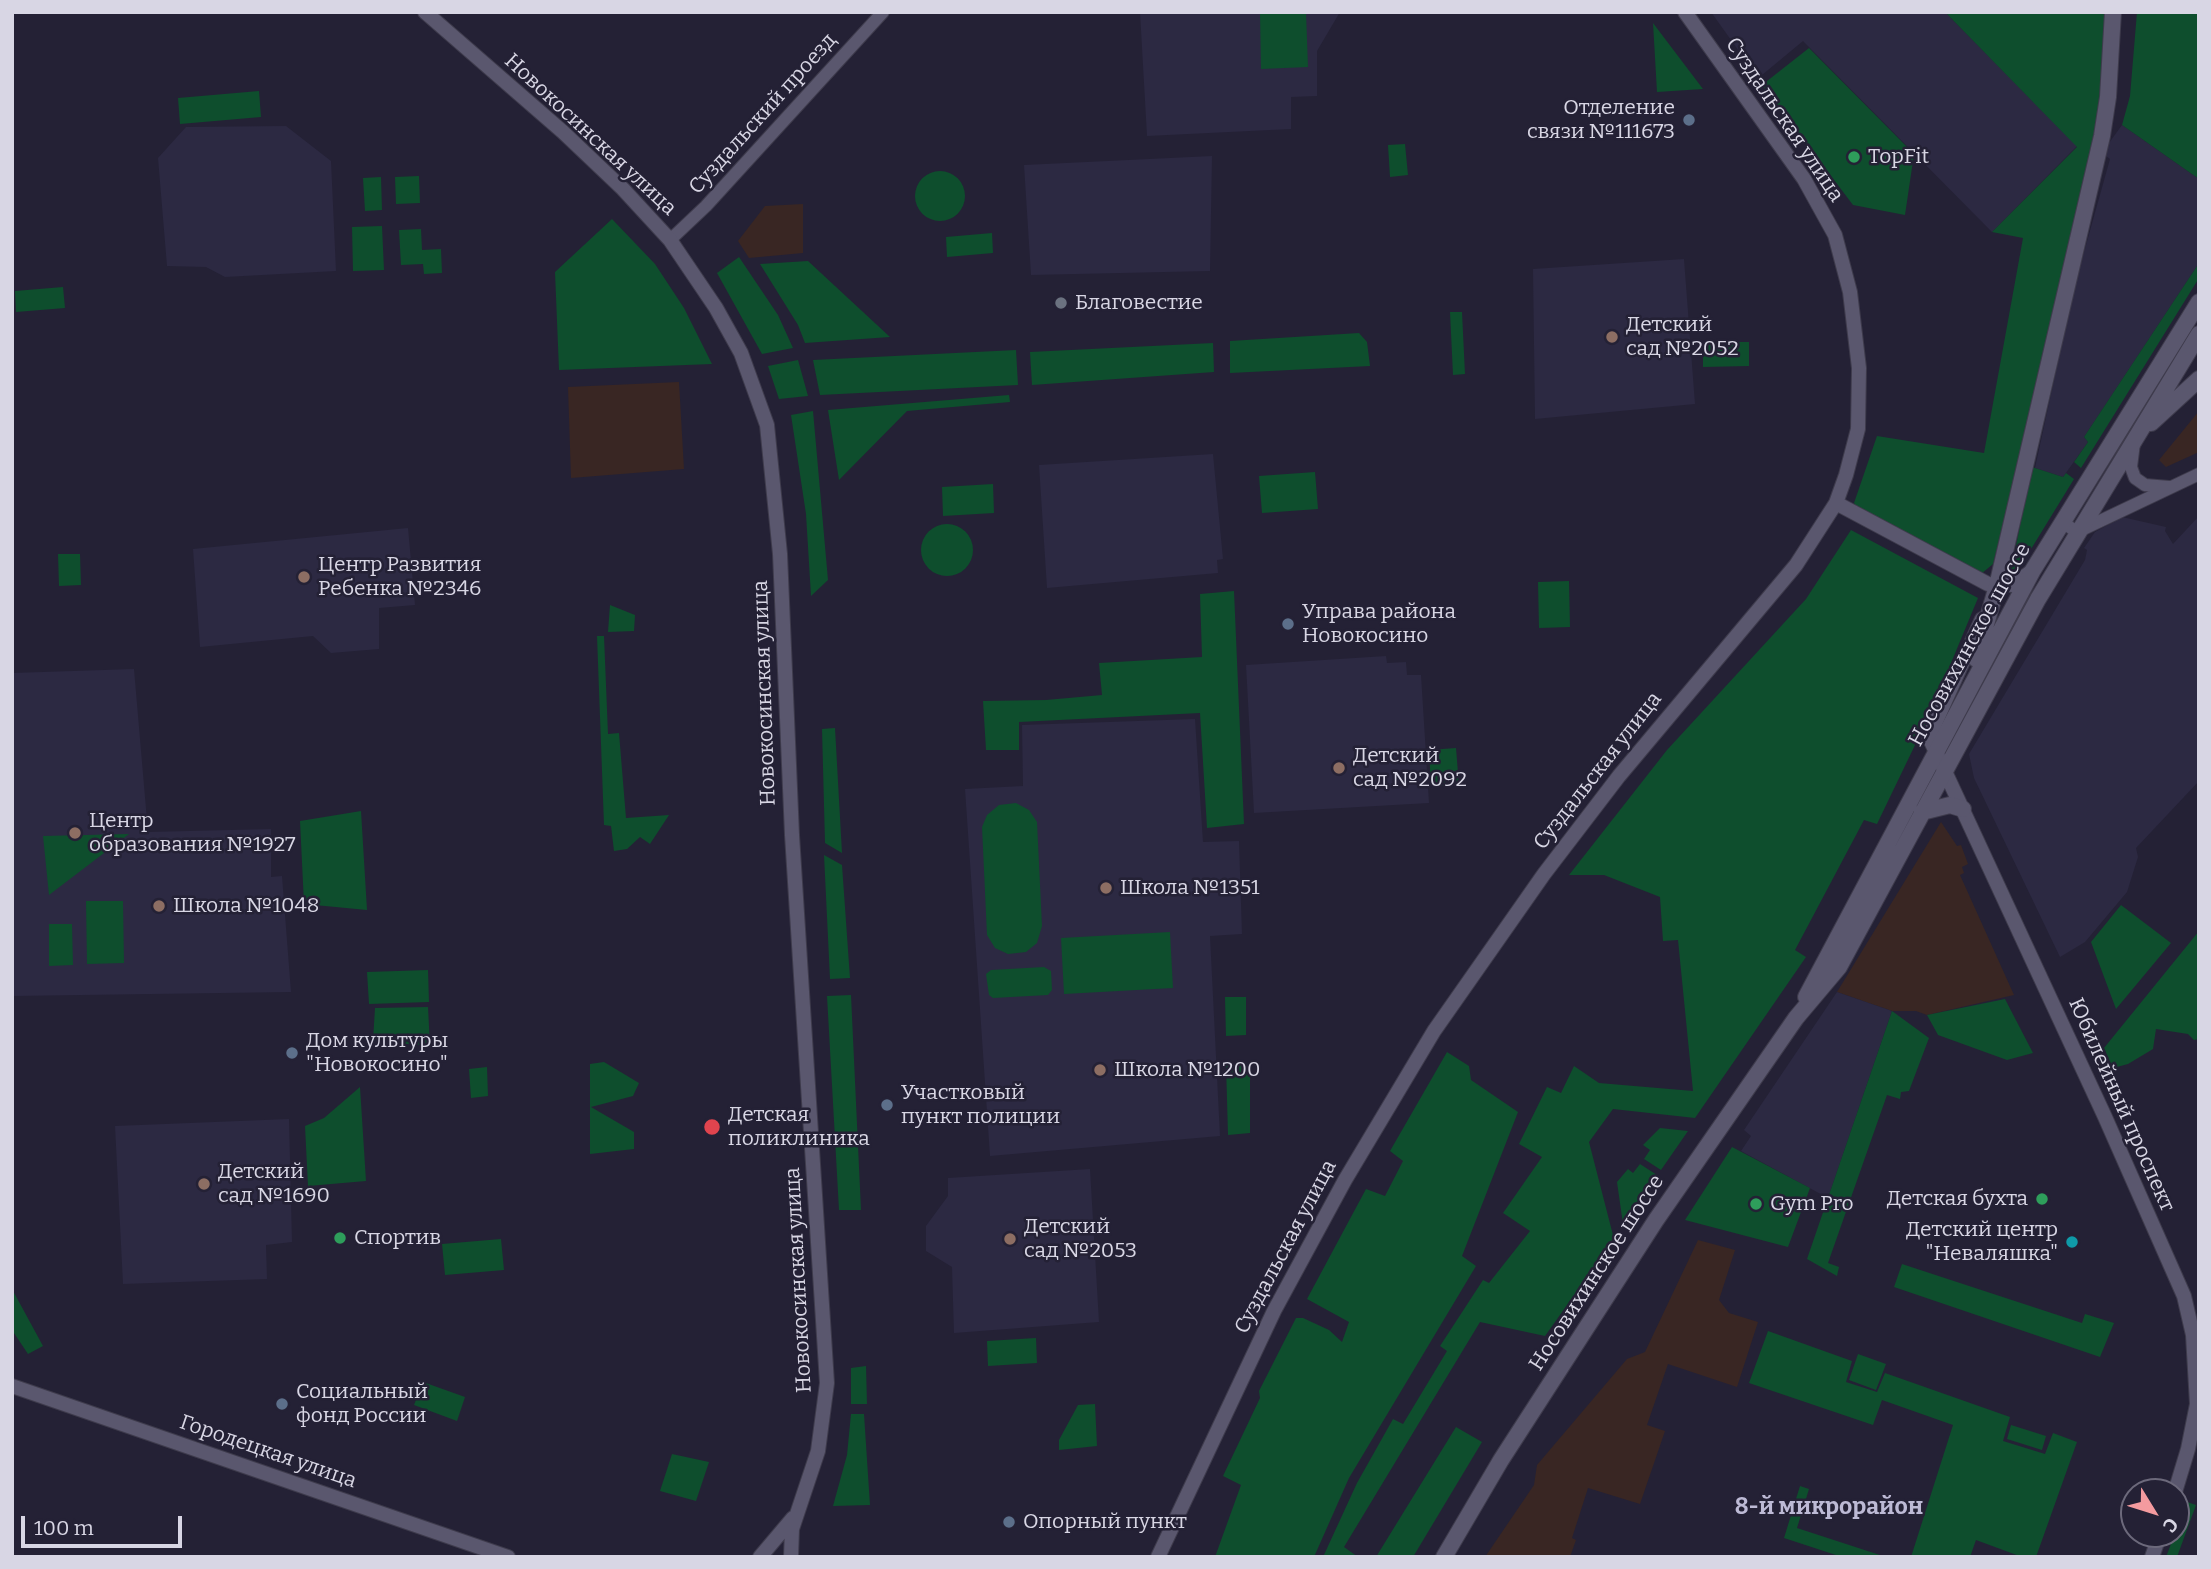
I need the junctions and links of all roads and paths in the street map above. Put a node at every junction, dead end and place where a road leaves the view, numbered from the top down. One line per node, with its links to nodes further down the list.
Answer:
1 (425, 12): 5 (street, Новокосинская улица)
2 (883, 12): 5 (street, Суздальский проезд)
3 (1685, 12): 12 (street, Суздальская улица)
4 (2113, 12): 16 (main road)
5 (670, 240): 25 (street, Новокосинская улица)
6 (2199, 302): 13 (main road, Носовихинское шоссе)
7 (2199, 334): 9 (main road, Носовихинское шоссе)
8 (2199, 379): 9 (main road)
9 (2134, 439): 11 (street); 14 (main road, Носовихинское шоссе)
10 (2199, 474): 11 (street)
11 (2173, 487): 14 (street)
12 (1836, 503): 16 (street); 29 (street, Суздальская улица)
13 (2062, 523): 14 (street); 15 (main road, Носовихинское шоссе)
14 (2077, 532): 19 (main road, Носовихинское шоссе)
15 (2033, 570): 16 (street); 17 (main road, Носовихинское шоссе)
16 (1997, 586): 17 (main road); 18 (street)
17 (1963, 700): 18 (main road, Носовихинское шоссе)
18 (1936, 750): 19 (street, Юбилейный проспект); 22 (main road, Носовихинское шоссе)
19 (1945, 769): 20 (street, Юбилейный проспект); 21 (main road, Носовихинское шоссе)
20 (1963, 809): 21 (main road); 24 (street, Юбилейный проспект)
21 (1922, 812): 22 (main road, Носовихинское шоссе)
22 (1796, 1018): 30 (main road, Носовихинское шоссе)
23 (13, 1386): 26 (street, Городецкая улица)
24 (2179, 1478)
25 (802, 1502): 27 (street); 28 (street, Новокосинская улица)
26 (508, 1557)
27 (760, 1557)
28 (791, 1557)
29 (1158, 1557)
30 (1444, 1557)

